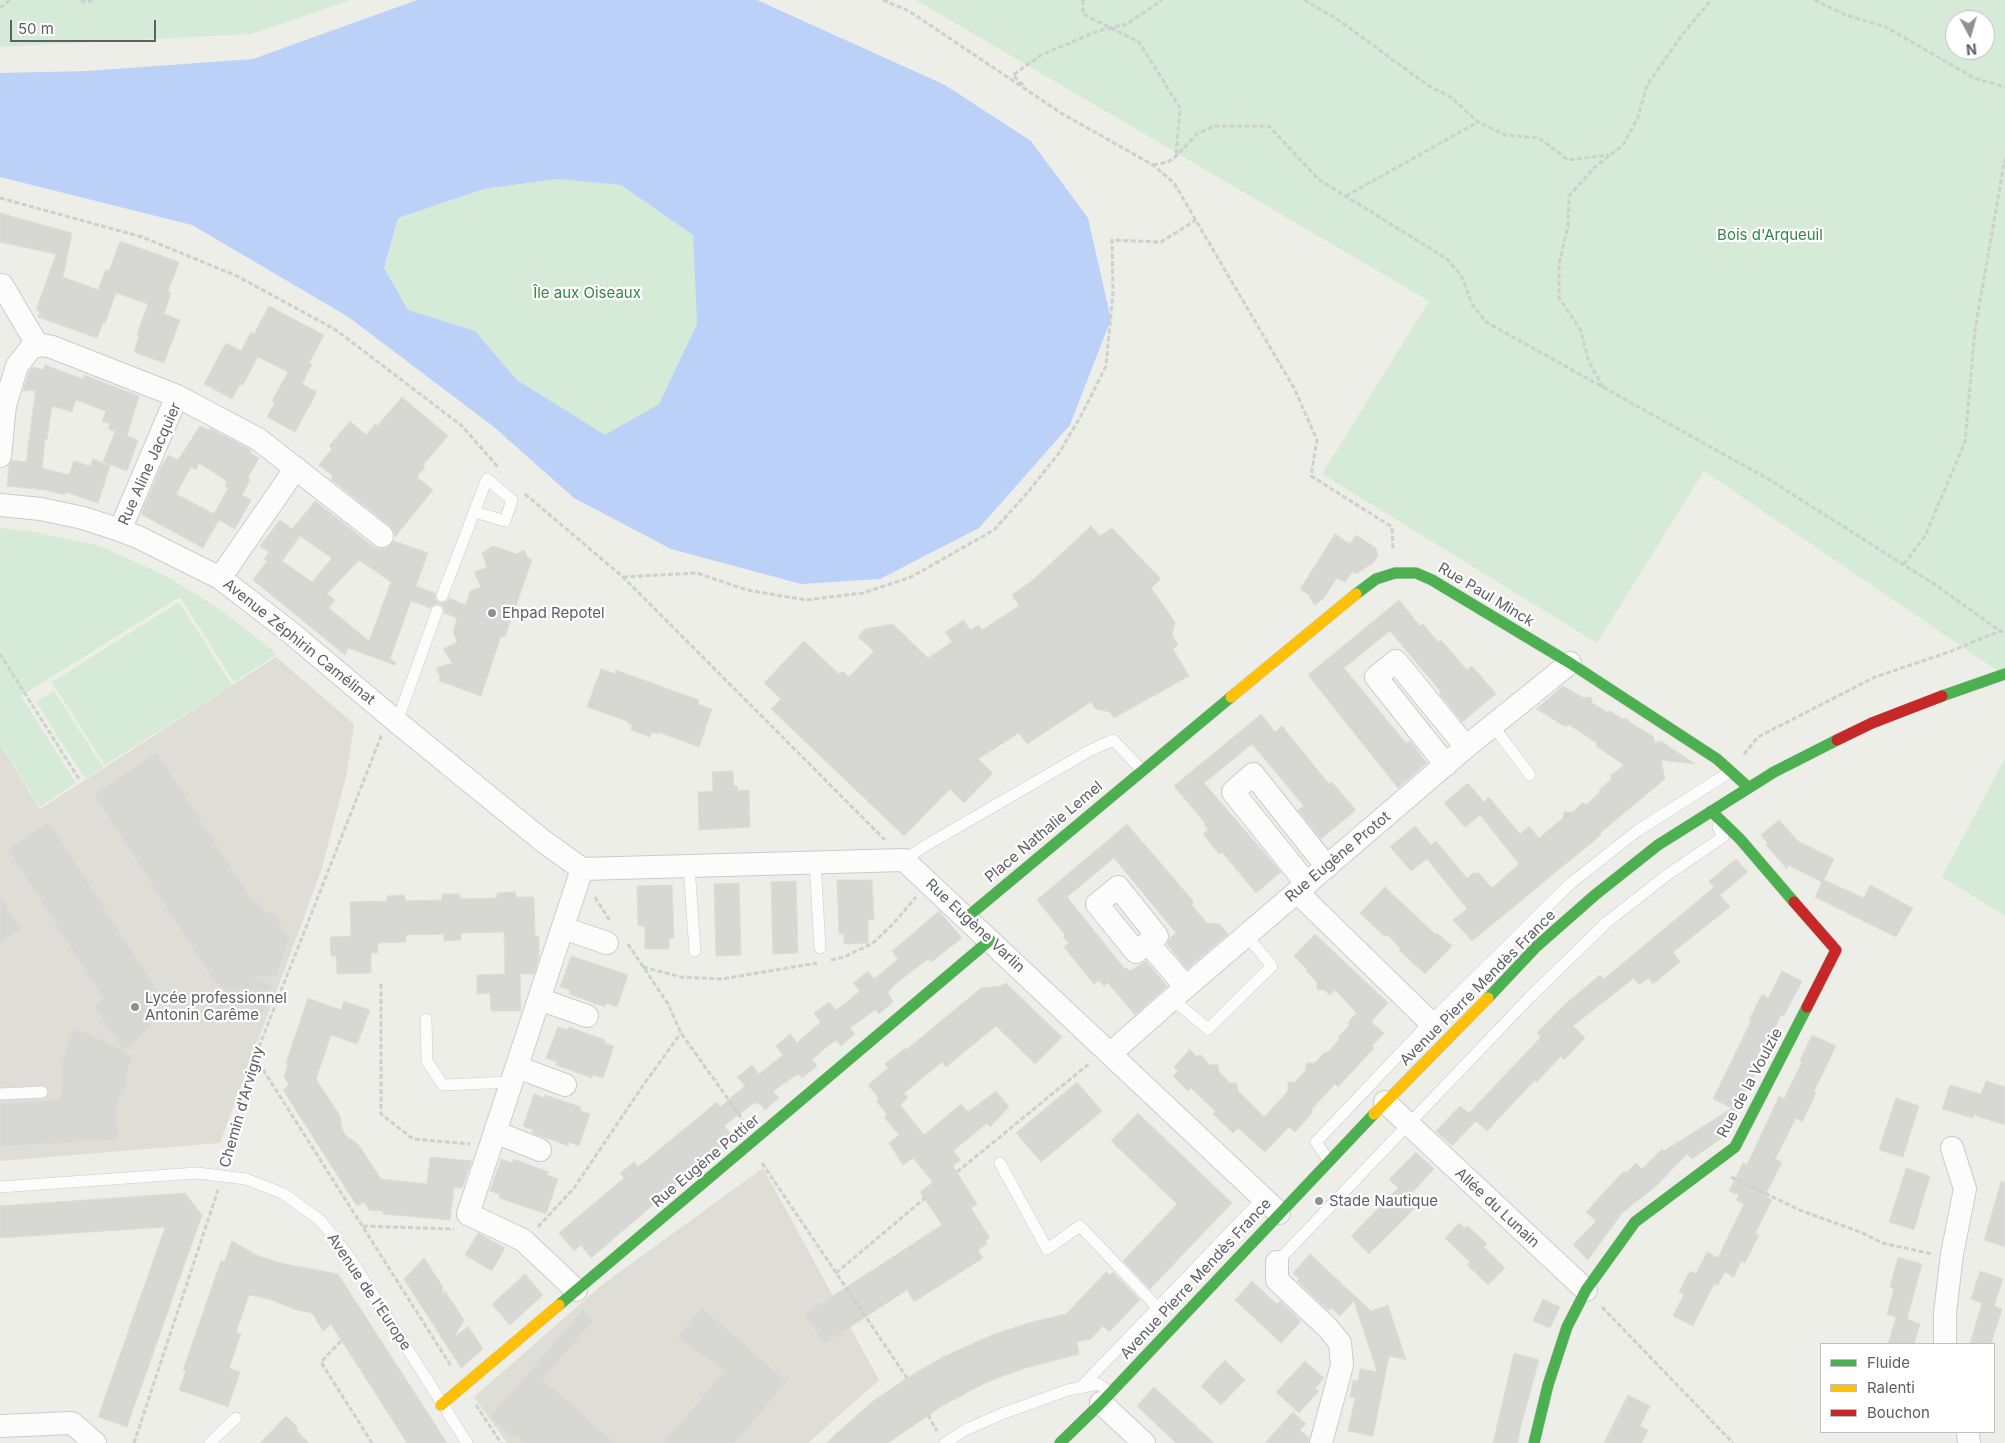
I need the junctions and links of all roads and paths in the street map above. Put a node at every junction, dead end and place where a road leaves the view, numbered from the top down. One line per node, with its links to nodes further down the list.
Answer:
1 (10, 0): 10 (path)
2 (80, 0): 3 (path)
3 (94, 0)
4 (883, 0): 12 (path)
5 (1083, 0): 15 (path)
6 (1162, 0): 12 (path)
7 (1304, 0): 13 (path)
8 (1711, 0): 14 (path)
9 (1814, 0): 11 (path)
10 (0, 8)
11 (2005, 87)
12 (1028, 91): 17 (path)
13 (1478, 122): 14 (path); 18 (path)
14 (1609, 155): 22 (path)
15 (1176, 156): 17 (path); 18 (path)
16 (2005, 158): 30 (path)
17 (1153, 165): 19 (path)
18 (1346, 196): 22 (path)
19 (1196, 220): 31 (path); 32 (path)
20 (2, 285): 21 (street)
21 (38, 346): 23 (street); 24 (street)
22 (1604, 388): 30 (path)
23 (178, 396): 25 (street, Rue Aline Jacquier); 28 (street, Rue Aline Jacquier)
24 (0, 456)
25 (296, 468): 29 (street, Rue Aline Jacquier); 33 (street)
26 (0, 505): 28 (street, Avenue Zéphirin Camélinat)
27 (475, 512): 34 (lane)
28 (120, 530): 33 (street, Avenue Zéphirin Camélinat)
29 (382, 536)
30 (1904, 564): 36 (path)
31 (1395, 573): 39 (street, Rue Paul Minck); 45 (street, Rue Paul Minck)
32 (623, 577)
33 (220, 578): 41 (street, Avenue Zéphirin Camélinat)
34 (442, 596)
35 (437, 610): 41 (lane)
36 (2000, 632): 37 (path); 46 (path)
37 (2005, 632)
38 (0, 654): 48 (path)
39 (1570, 663): 42 (street, Rue Eugène Protot); 46 (street, Rue Paul Minck)
40 (2005, 674): 49 (street, Avenue Pierre Mendès France)
41 (385, 726): 55 (street, Avenue Zéphirin Camélinat); 75 (path, Chemin d'Arvigny)
42 (1493, 726): 43 (street, Rue Eugène Protot); 47 (lane)
43 (1466, 747): 44 (street, Rue Eugène Protot); 44 (street)
44 (1446, 765): 54 (street, Rue Eugène Protot)
45 (1142, 770): 51 (lane); 58 (street, Place Nathalie Lemel)
46 (1732, 771): 49 (street, Rue Paul Minck); 72 (lane)
47 (1530, 774)
48 (79, 779)
49 (1748, 787): 50 (street, Avenue Pierre Mendès France)
50 (1711, 811): 80 (street, Avenue Pierre Mendès France); 81 (lane); 88 (street, Rue de la Voulzie)
51 (904, 860): 52 (street); 56 (street, Rue Eugène Varlin)
52 (815, 862): 53 (street); 64 (lane)
53 (690, 866): 55 (street); 65 (lane)
54 (1327, 867): 57 (street, Rue Eugène Protot); 57 (street)
55 (581, 872): 59 (street); 61 (path)
56 (926, 880): 58 (street, Rue Eugène Varlin); 66 (path)
57 (1302, 888): 60 (street, Rue Eugène Protot); 72 (street)
58 (966, 918): 62 (street, Rue Eugène Varlin)
59 (563, 928): 61 (street); 69 (street)
60 (1246, 935): 68 (street, Rue Eugène Protot); 68 (lane)
61 (615, 937): 66 (path)
62 (990, 940): 74 (street, Rue Eugène Varlin); 83 (street, Rue Eugène Pottier)
63 (1148, 943): 68 (street)
64 (820, 948)
65 (695, 951)
66 (643, 967): 73 (path)
67 (381, 984): 82 (path)
68 (1179, 993): 74 (street, Rue Eugène Protot)
69 (539, 999): 70 (street); 76 (street)
70 (588, 1016)
71 (426, 1019): 76 (lane)
72 (1430, 1022): 86 (lane)
73 (682, 1033): 83 (path); 97 (path)
74 (1108, 1052): 89 (path); 93 (street, Rue Eugène Varlin)
75 (255, 1056): 90 (path, Chemin d'Arvigny); 96 (path)
76 (514, 1074): 77 (street); 82 (street)
77 (566, 1085)
78 (42, 1092): 79 (lane)
79 (0, 1094)
80 (1385, 1102): 81 (street, Allée du Lunain); 86 (street, Avenue Pierre Mendès France)
81 (1409, 1125): 99 (lane); 102 (street, Allée du Lunain)
82 (493, 1138): 85 (street); 95 (street)
83 (753, 1140): 100 (path); 101 (street, Rue Eugène Pottier)
84 (1952, 1148): 98 (street)
85 (540, 1150)
86 (1330, 1162): 94 (street, Avenue Pierre Mendès France)
87 (1000, 1163): 103 (lane)
88 (1709, 1167): 98 (path); 102 (street, Rue de la Voulzie)
89 (957, 1172)
90 (222, 1176): 91 (lane, Avenue de l'Europe); 110 (lane, Avenue de l'Europe); 114 (path, Chemin d'Arvigny)
91 (0, 1187)
92 (925, 1198): 100 (path)
93 (1263, 1198): 94 (street, Rue Eugène Varlin); 103 (lane)
94 (1279, 1213): 109 (street, Avenue Pierre Mendès France)
95 (468, 1214): 96 (path); 97 (street)
96 (363, 1226): 107 (path)
97 (524, 1240): 101 (street)
98 (1952, 1254): 105 (street)
99 (1277, 1262): 122 (street)
100 (836, 1273): 106 (path)
101 (576, 1290): 107 (street, Rue Eugène Pottier)
102 (1586, 1290): 123 (street, Rue de la Voulzie); 124 (path)
103 (1157, 1308): 108 (lane)
104 (341, 1341): 116 (path)
105 (1945, 1343)
106 (907, 1378)
107 (463, 1386): 110 (street, Rue Eugène Pottier); 118 (path)
108 (1080, 1388): 109 (lane); 119 (lane)
109 (1105, 1398): 120 (street, Avenue Pierre Mendès France); 121 (street)
110 (441, 1405): 117 (lane, Avenue de l'Europe)
111 (236, 1418): 115 (lane)
112 (0, 1426): 113 (street)
113 (95, 1443)
114 (134, 1443)
115 (210, 1443)
116 (372, 1443)
117 (467, 1443)
118 (501, 1443)
119 (946, 1443)
120 (1060, 1443)
121 (1144, 1443)
122 (1321, 1443)
123 (1534, 1443)
124 (1733, 1443)

